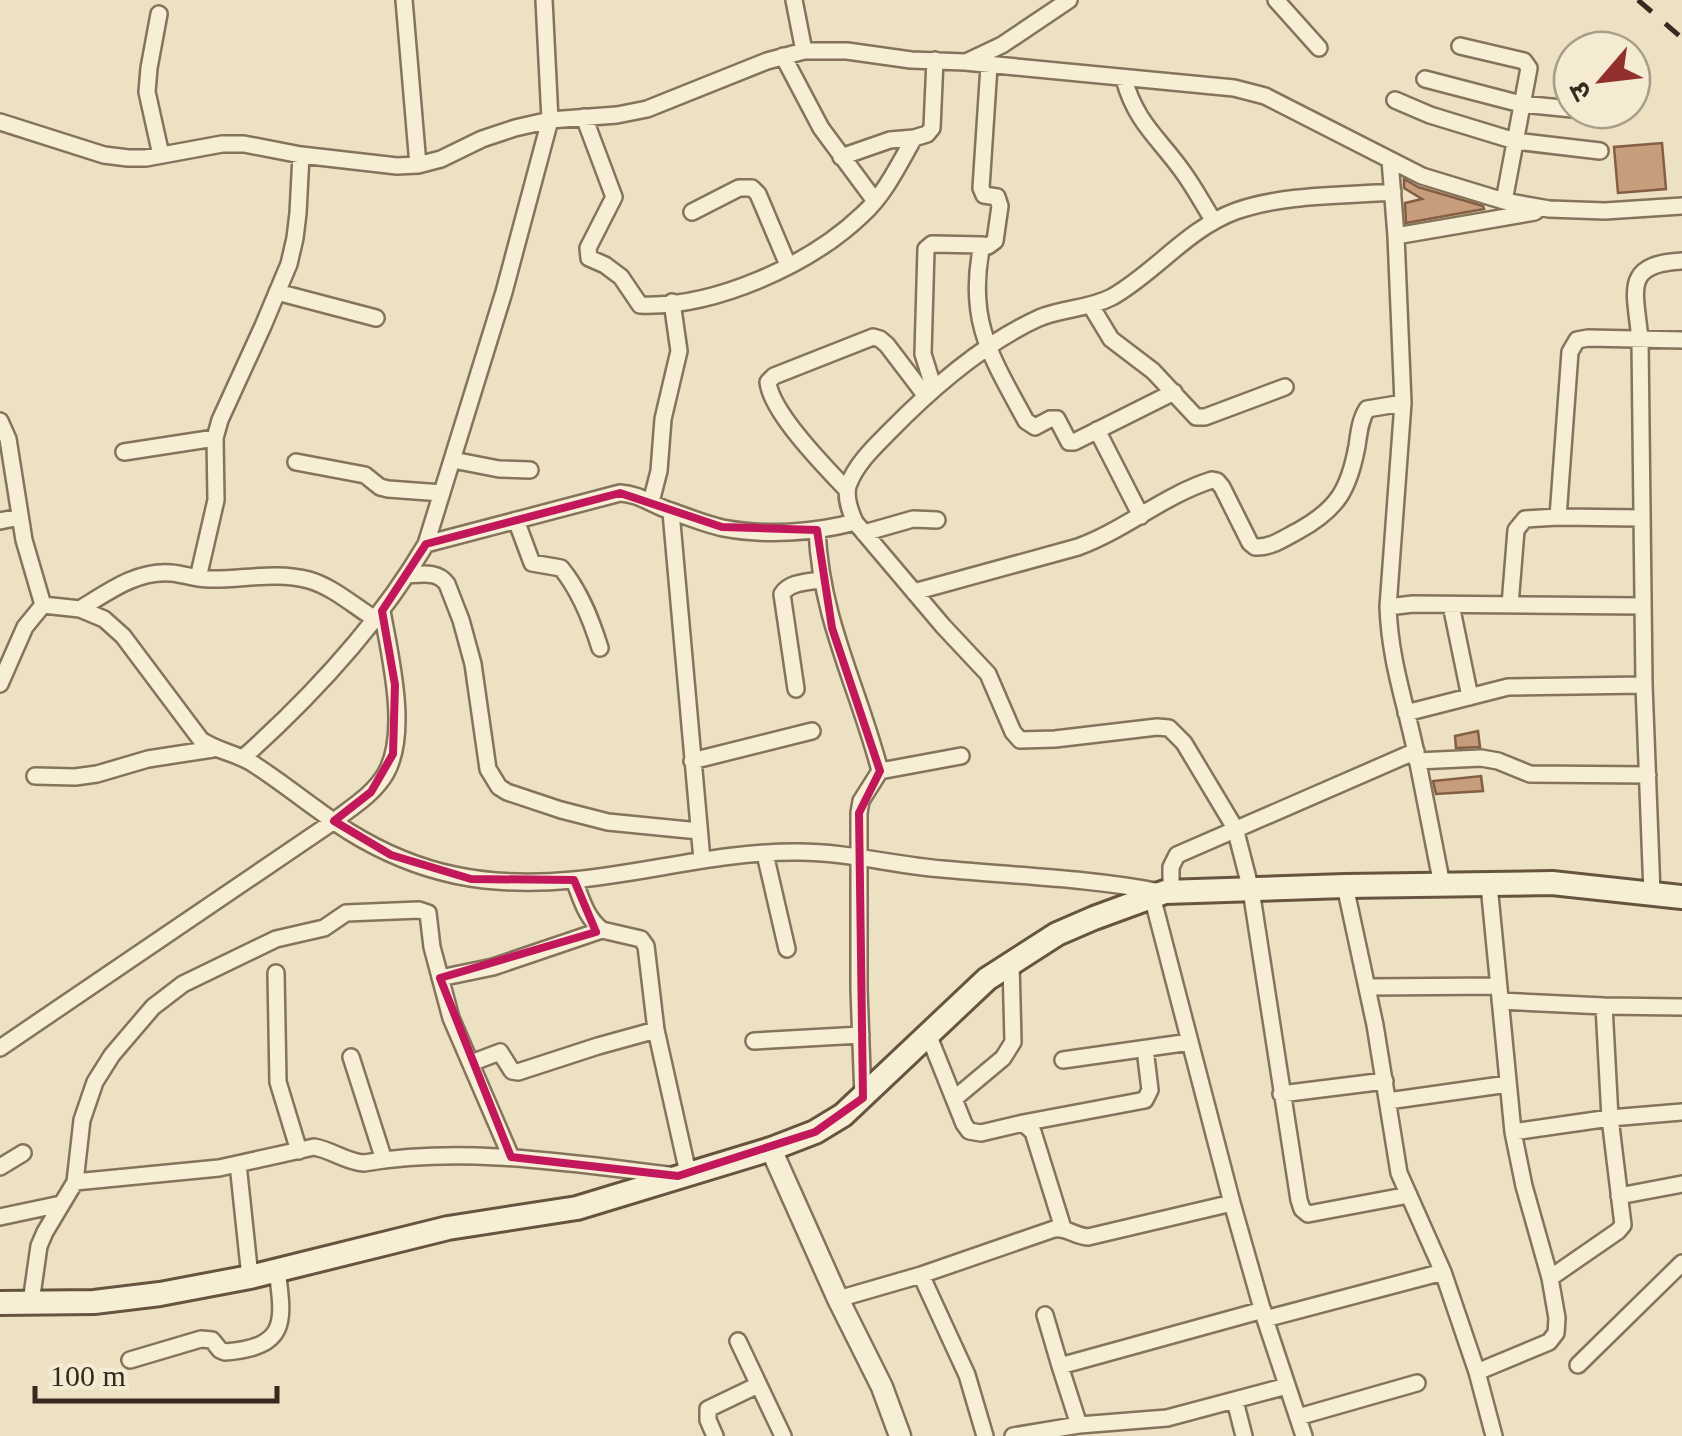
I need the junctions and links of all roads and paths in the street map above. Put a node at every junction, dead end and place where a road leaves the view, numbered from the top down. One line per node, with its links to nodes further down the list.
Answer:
1 (404, 0): 29 (street)
2 (544, 0): 20 (street)
3 (794, 0): 9 (street)
4 (1069, 0): 12 (street)
5 (1276, 0): 8 (street)
6 (160, 14): 25 (street)
7 (1460, 46): 17 (street)
8 (1319, 48)
9 (804, 51): 10 (street); 11 (street)
10 (783, 56): 19 (street); 27 (street)
11 (935, 60): 12 (street); 22 (street)
12 (965, 62): 13 (street)
13 (990, 66): 14 (street); 38 (street)
14 (1124, 79): 28 (street); 36 (street)
15 (1425, 79): 17 (street)
16 (1396, 100): 23 (street)
17 (1522, 104): 18 (street); 23 (street)
18 (1552, 107)
19 (584, 118): 20 (street); 42 (street)
20 (550, 120): 29 (street); 56 (street)
21 (0, 122): 25 (street)
22 (914, 138): 27 (street); 31 (street)
23 (1515, 141): 24 (street); 32 (street)
24 (1600, 150)
25 (161, 155): 26 (street)
26 (300, 155): 29 (street); 41 (street)
27 (842, 157): 31 (street)
28 (1390, 160): 30 (street); 32 (street)
29 (418, 165)
30 (1393, 192): 36 (street); 37 (street)
31 (876, 201): 40 (street)
32 (1504, 201): 34 (street)
33 (1682, 206): 34 (street)
34 (1549, 209): 37 (street)
35 (692, 212): 40 (street)
36 (1213, 220): 43 (street)
37 (1396, 236): 51 (street)
38 (982, 245): 47 (street); 49 (street)
39 (1682, 260): 45 (street)
40 (788, 265): 42 (street)
41 (277, 292): 44 (street); 54 (street)
42 (672, 302): 61 (street)
43 (1090, 306): 47 (street); 50 (street)
44 (376, 318)
45 (1640, 340): 46 (street); 64 (street); 66 (street)
46 (1682, 340)
47 (987, 349): 49 (street); 53 (street)
48 (1285, 387): 50 (street)
49 (930, 392): 59 (street); 59 (street)
50 (1174, 392): 53 (street)
51 (1403, 404): 63 (street); 80 (street)
52 (0, 420): 65 (street)
53 (1097, 430): 63 (street)
54 (215, 438): 55 (street); 74 (street)
55 (124, 452)
56 (453, 460): 58 (street); 60 (street)
57 (296, 462): 60 (street)
58 (530, 470)
59 (847, 490): 70 (street)
60 (442, 494): 72 (street)
61 (651, 502): 62 (street); 67 (street)
62 (671, 512): 71 (street); 97 (street)
63 (1141, 516): 76 (street)
64 (1558, 516): 66 (street); 79 (street)
65 (20, 517): 69 (street); 77 (street)
66 (1641, 518): 81 (street)
67 (516, 520): 72 (street); 86 (street)
68 (937, 520): 70 (street)
69 (0, 521)
70 (859, 528): 71 (street); 76 (street)
71 (817, 530): 75 (street)
72 (426, 544): 73 (street)
73 (408, 574): 83 (street); 103 (street)
74 (198, 578): 82 (street); 83 (street)
75 (821, 580): 89 (street); 98 (street)
76 (914, 592): 102 (street)
77 (43, 605): 82 (street); 84 (street)
78 (1451, 605): 79 (street); 80 (street); 90 (street)
79 (1510, 605): 81 (street)
80 (1388, 606): 91 (street)
81 (1643, 606): 88 (street)
82 (80, 609): 93 (street)
83 (378, 615): 96 (street); 101 (street)
84 (18, 642): 85 (street); 87 (street)
85 (0, 648)
86 (600, 648)
87 (0, 684)
88 (1644, 686): 90 (street); 99 (street)
89 (796, 689)
90 (1470, 696): 91 (street)
91 (1406, 714): 95 (street)
92 (812, 731): 97 (street)
93 (213, 749): 96 (street); 100 (street)
94 (961, 756): 98 (street)
95 (1416, 756): 99 (street); 102 (street); 108 (street)
96 (244, 757): 101 (street)
97 (692, 761): 103 (street)
98 (880, 771): 105 (street)
99 (1648, 775): 113 (street)
100 (35, 776)
101 (334, 821): 107 (street); 129 (street)
102 (1236, 828): 111 (street); 112 (street)
103 (699, 831): 106 (street)
104 (766, 854): 105 (street); 106 (street); 116 (street)
105 (858, 858): 112 (street); 126 (street)
106 (702, 860): 107 (street)
107 (574, 880): 115 (street)
108 (1442, 885): 109 (main road); 110 (main road)
109 (1489, 885): 113 (main road); 121 (street)
110 (1345, 886): 111 (main road); 120 (street)
111 (1251, 890): 112 (main road); 136 (street)
112 (1162, 893): 117 (main road); 128 (street)
113 (1652, 893): 114 (main road)
114 (1682, 896)
115 (602, 930): 119 (street); 124 (street)
116 (787, 949)
117 (1011, 962): 125 (main road); 138 (street)
118 (276, 973): 144 (street)
119 (440, 978): 133 (street); 152 (street)
120 (1367, 987): 121 (street); 134 (street)
121 (1499, 993): 122 (street); 135 (street)
122 (1604, 1006): 123 (street); 141 (street)
123 (1682, 1007)
124 (656, 1030): 133 (street); 151 (street)
125 (928, 1034): 137 (main road); 138 (street)
126 (861, 1035): 127 (street); 137 (street)
127 (754, 1041)
128 (1190, 1042): 130 (street); 156 (street)
129 (0, 1048)
130 (1144, 1049): 132 (street); 142 (street)
131 (351, 1057): 148 (street)
132 (1063, 1060)
133 (471, 1063): 147 (street)
134 (1386, 1082): 136 (street); 139 (street)
135 (1508, 1084): 139 (street); 143 (street)
136 (1281, 1094): 154 (street)
137 (863, 1098): 145 (main road)
138 (954, 1099): 142 (street)
139 (1388, 1101): 154 (street)
140 (1682, 1112): 141 (street)
141 (1610, 1118): 143 (street); 155 (street)
142 (1023, 1123): 159 (street)
143 (1513, 1132): 165 (street)
144 (298, 1150): 148 (street); 149 (street)
145 (771, 1150): 151 (main road); 166 (street)
146 (23, 1153): 150 (street)
147 (511, 1157): 148 (street); 151 (street)
148 (384, 1160)
149 (238, 1164): 152 (street); 164 (street)
150 (0, 1167)
151 (683, 1175): 161 (main road)
152 (75, 1182): 157 (street)
153 (1682, 1184): 155 (street)
154 (1409, 1195): 162 (street)
155 (1619, 1196): 165 (street)
156 (1232, 1203): 159 (street); 169 (street)
157 (61, 1204): 158 (street); 167 (street)
158 (0, 1217)
159 (1063, 1228): 163 (street)
160 (1682, 1263): 173 (street)
161 (276, 1270): 164 (main road); 172 (street)
162 (1444, 1272): 169 (street); 175 (street)
163 (921, 1275): 166 (street); 187 (street)
164 (250, 1277): 167 (main road)
165 (1550, 1278): 175 (street)
166 (838, 1298): 186 (street)
167 (31, 1302): 168 (main road)
168 (0, 1303)
169 (1264, 1314): 174 (street); 178 (street)
170 (1045, 1315): 174 (street)
171 (738, 1341): 177 (street)
172 (130, 1360)
173 (1578, 1365)
174 (1060, 1366): 182 (street)
175 (1477, 1372): 191 (street)
176 (1417, 1383): 181 (street)
177 (758, 1384): 184 (street); 185 (street)
178 (1287, 1386): 179 (street); 181 (street)
179 (1234, 1402): 180 (street); 189 (street)
180 (1167, 1418): 182 (street); 188 (street)
181 (1298, 1418): 190 (street)
182 (1085, 1428): 183 (street)
183 (1021, 1435)
184 (715, 1436)
185 (783, 1436)
186 (900, 1436)
187 (986, 1436)
188 (1171, 1436)
189 (1244, 1436)
190 (1304, 1436)
191 (1494, 1436)

